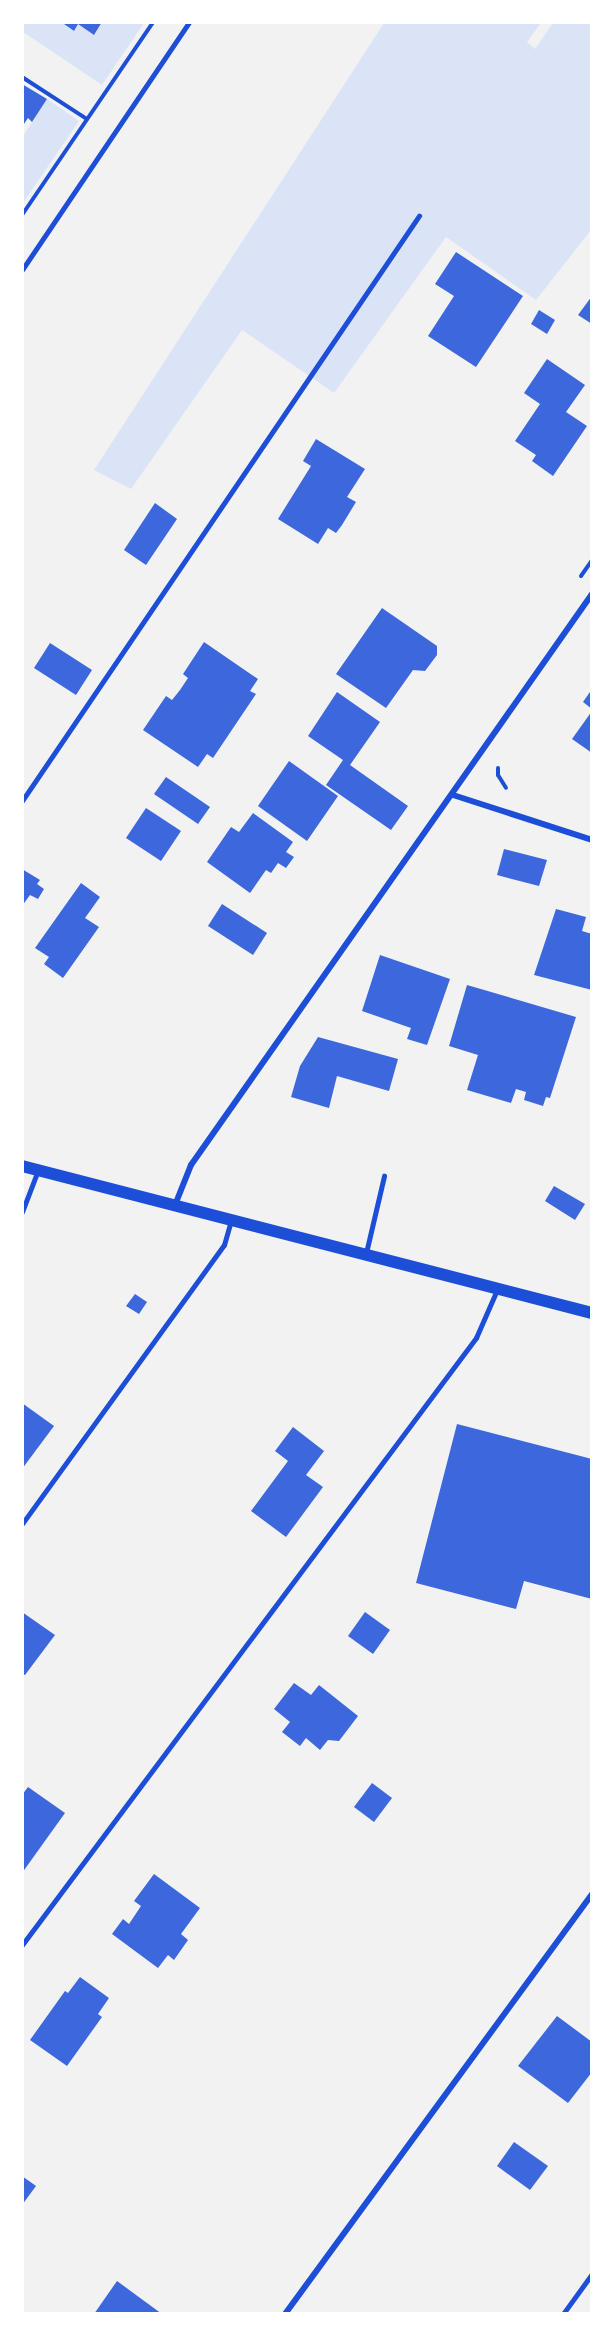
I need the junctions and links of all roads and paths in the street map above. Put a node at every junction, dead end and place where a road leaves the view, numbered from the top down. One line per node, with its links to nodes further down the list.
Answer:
1 (153, 22): 4 (path)
2 (189, 22): 7 (lane)
3 (22, 77): 4 (path)
4 (87, 119): 5 (path)
5 (22, 214)
6 (419, 216): 10 (lane)
7 (22, 270)
8 (591, 594): 9 (street)
9 (453, 795): 11 (street); 15 (street)
10 (22, 801)
11 (591, 840)
12 (22, 1166): 13 (main road)
13 (38, 1170): 15 (main road); 16 (lane)
14 (384, 1176): 18 (lane)
15 (175, 1206): 17 (main road)
16 (22, 1212)
17 (231, 1221): 18 (main road); 21 (lane)
18 (365, 1256): 19 (main road)
19 (497, 1289): 20 (main road); 23 (lane)
20 (591, 1313)
21 (22, 1524)
22 (591, 1894): 25 (street)
23 (22, 1945)
24 (591, 2274): 26 (lane)
25 (285, 2313)
26 (562, 2313)

